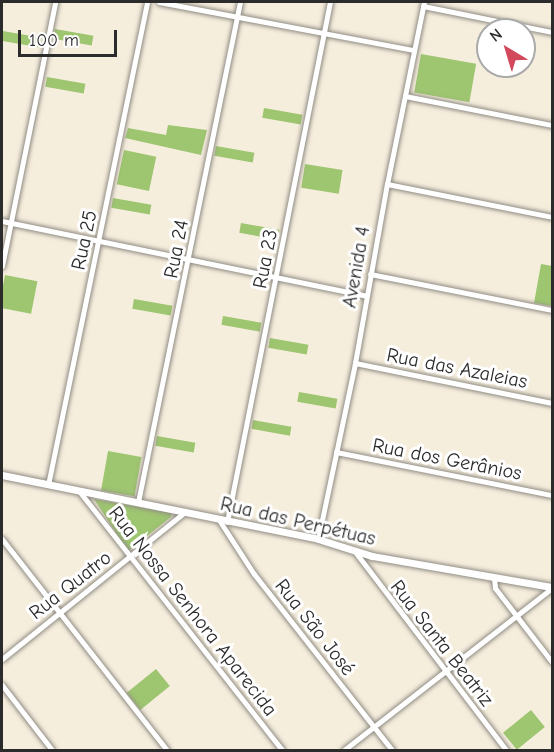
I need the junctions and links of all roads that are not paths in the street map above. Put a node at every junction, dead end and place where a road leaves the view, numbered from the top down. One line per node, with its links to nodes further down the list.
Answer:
1 (55, 2): 16 (street)
2 (147, 2): 17 (street, Rua 25)
3 (159, 2): 7 (street)
4 (240, 2): 7 (street, Rua 24)
5 (330, 2): 9 (street, Rua 23)
6 (423, 4): 8 (street); 10 (street, Avenida 4)
7 (237, 16): 9 (street); 18 (street, Rua 24)
8 (552, 32)
9 (323, 33): 10 (street); 21 (street, Rua 23)
10 (413, 50): 11 (street, Avenida 4)
11 (405, 96): 12 (street); 13 (street, Avenida 4)
12 (552, 125)
13 (387, 184): 14 (street); 20 (street, Avenida 4)
14 (552, 217)
15 (2, 221): 16 (street)
16 (10, 222): 17 (street); 19 (street)
17 (99, 242): 18 (street); 28 (street, Rua 25)
18 (189, 260): 21 (street); 31 (street, Rua 24)
19 (2, 266)
20 (370, 274): 22 (street, Avenida 4); 23 (street)
21 (277, 277): 22 (street); 34 (street, Rua 23)
22 (366, 296): 24 (street, Avenida 4)
23 (552, 310)
24 (355, 363): 25 (street, Rua das Azaleias); 26 (street, Avenida 4)
25 (552, 403)
26 (336, 452): 30 (street, Rua dos Gerânios); 36 (street, Avenida 4)
27 (2, 475): 28 (street, Rua das Perpétuas)
28 (48, 485): 29 (street, Rua das Perpétuas)
29 (80, 491): 31 (street, Rua das Perpétuas); 38 (street, Rua Nossa Senhora Aparecida)
30 (552, 495)
31 (138, 502): 32 (street, Rua das Perpétuas)
32 (185, 512): 33 (street, Rua das Perpétuas); 38 (street, Rua Quatro)
33 (219, 520): 34 (street, Rua das Perpétuas); 47 (street, Rua São José)
34 (227, 522): 36 (street, Rua das Perpétuas)
35 (2, 539): 41 (street)
36 (318, 539): 37 (street, Rua das Perpétuas)
37 (356, 553): 39 (street, Rua das Perpétuas); 45 (street, Rua Santa Beatriz)
38 (131, 557): 41 (street, Rua Quatro); 50 (street, Rua Nossa Senhora Aparecida)
39 (494, 578): 40 (street, Rua das Perpétuas); 42 (street)
40 (552, 587): 42 (street)
41 (60, 613): 43 (street, Rua Quatro); 49 (street)
42 (516, 615): 44 (street); 45 (street)
43 (2, 659)
44 (552, 662)
45 (445, 671): 47 (street); 53 (street, Rua Santa Beatriz)
46 (2, 686): 48 (street)
47 (374, 727): 51 (street); 52 (street, Rua São José)
48 (52, 750)
49 (167, 750)
50 (282, 750)
51 (344, 750)
52 (392, 750)
53 (506, 750)

